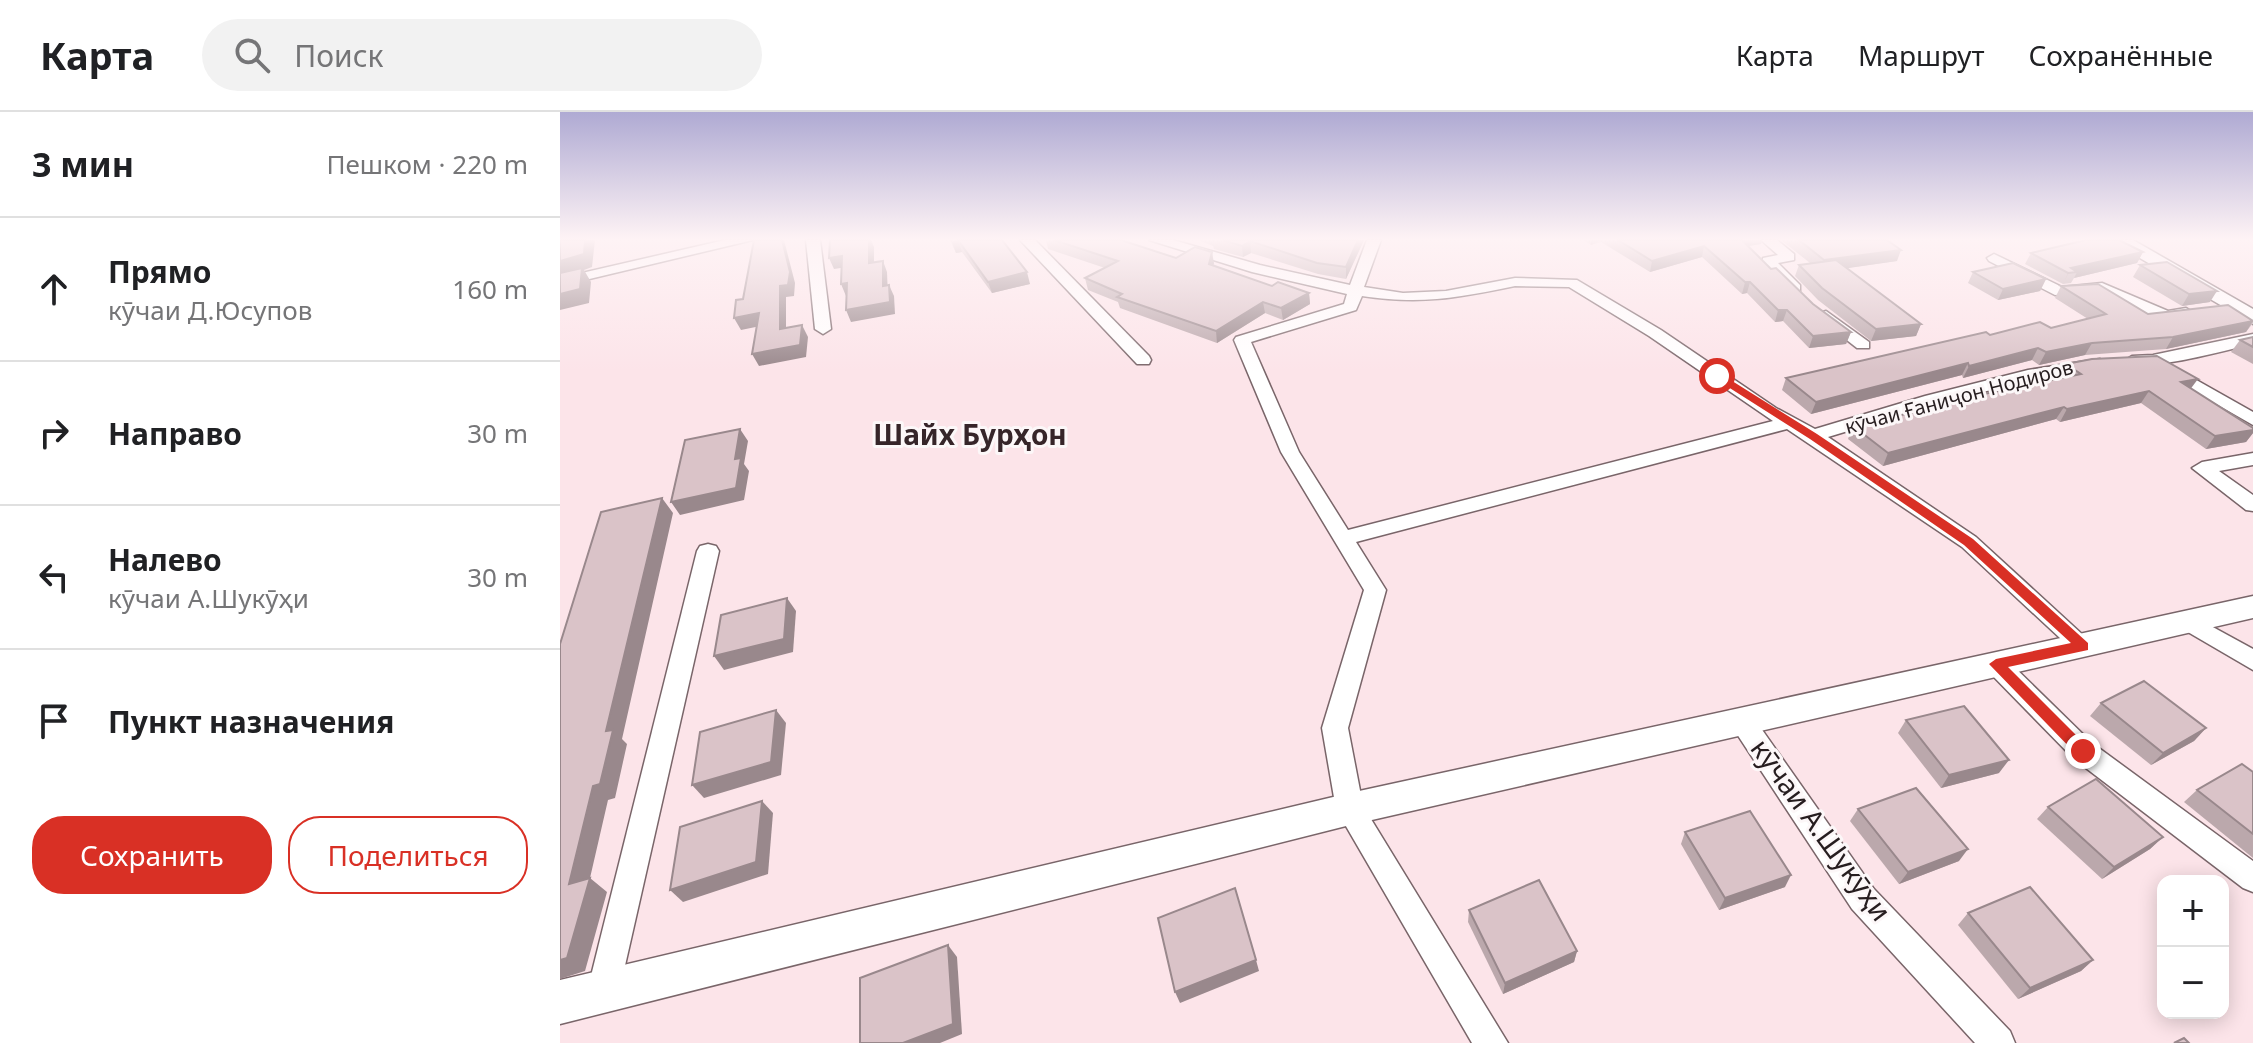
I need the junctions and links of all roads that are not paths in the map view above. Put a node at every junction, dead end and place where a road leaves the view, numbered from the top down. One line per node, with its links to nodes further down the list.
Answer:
1 (818, 283): 12 (street)
2 (1069, 283): 15 (street)
3 (1323, 283): 10 (street)
4 (1359, 283): 10 (street)
5 (1506, 283): 10 (street)
6 (1573, 283): 18 (street)
7 (1790, 283): 14 (street)
8 (2043, 283): 11 (street)
9 (2195, 283): 11 (street)
10 (1357, 291): 22 (street)
11 (2246, 312)
12 (823, 329)
13 (2253, 339): 16 (street, кӯчаи Ғаниҷон Нодиров)
14 (1863, 345)
15 (1143, 360)
16 (2153, 360): 17 (street); 19 (street, кӯчаи Ғаниҷон Нодиров)
17 (2253, 420)
18 (1788, 423): 19 (street); 22 (street)
19 (1813, 436): 26 (street)
20 (2253, 459): 21 (street)
21 (2253, 505)
22 (1343, 538): 30 (street)
23 (708, 551): 32 (street)
24 (2253, 607): 25 (street)
25 (2189, 622): 26 (street); 27 (street)
26 (2083, 646): 28 (street)
27 (2253, 661)
28 (1996, 664): 29 (street); 31 (street)
29 (1742, 721): 30 (street); 35 (street, кӯчаи А.Шукӯҳи)
30 (1350, 809): 32 (street); 34 (street)
31 (2253, 878)
32 (603, 992): 33 (street)
33 (560, 1002)
34 (1491, 1043)
35 (1998, 1043)

